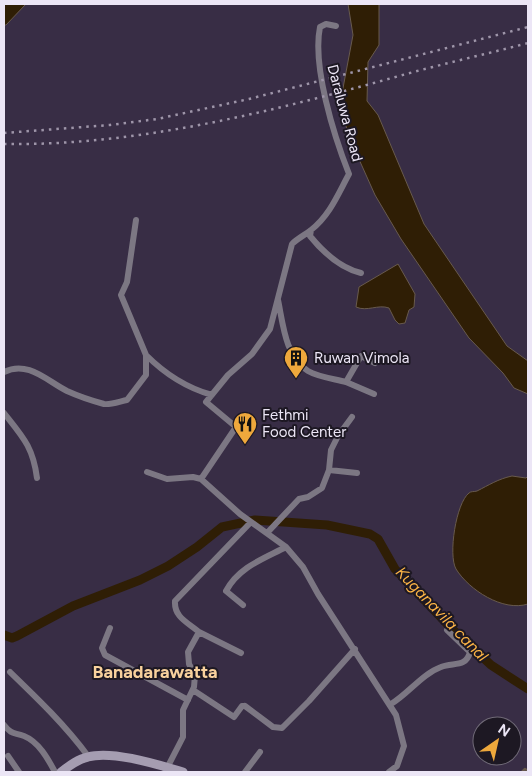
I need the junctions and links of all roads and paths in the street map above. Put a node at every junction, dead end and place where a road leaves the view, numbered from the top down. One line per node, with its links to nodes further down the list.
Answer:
1 (336, 26): 3 (street, Daraluwa Road)
2 (136, 220): 6 (street)
3 (311, 230): 4 (street); 5 (street, Daraluwa Road)
4 (360, 273)
5 (277, 299): 9 (street); 11 (street, Daraluwa Road)
6 (146, 355): 8 (street); 11 (street)
7 (375, 363): 9 (street)
8 (4, 372)
9 (346, 382): 10 (street)
10 (374, 394)
11 (212, 395): 18 (street)
12 (4, 413): 17 (street)
13 (352, 417): 14 (street)
14 (329, 470): 16 (street); 20 (street)
15 (147, 472): 18 (street)
16 (357, 473)
17 (37, 478)
18 (201, 479): 19 (street)
19 (251, 522): 20 (street); 25 (street)
20 (268, 533): 21 (street)
21 (286, 547): 22 (street); 26 (street)
22 (243, 605)
23 (110, 628): 30 (street)
24 (447, 630): 31 (street)
25 (199, 632): 27 (street); 29 (street)
26 (355, 649): 29 (street); 31 (street)
27 (241, 654)
28 (10, 672): 35 (street)
29 (193, 690): 30 (street)
30 (188, 700): 36 (street)
31 (391, 704): 42 (street)
32 (4, 725): 38 (street)
33 (260, 752): 41 (street)
34 (8, 756): 37 (street)
35 (88, 756): 36 (street); 39 (street)
36 (166, 770): 40 (street)
37 (19, 772)
38 (55, 772)
39 (61, 772)
40 (183, 772)
41 (245, 772)
42 (390, 772)

